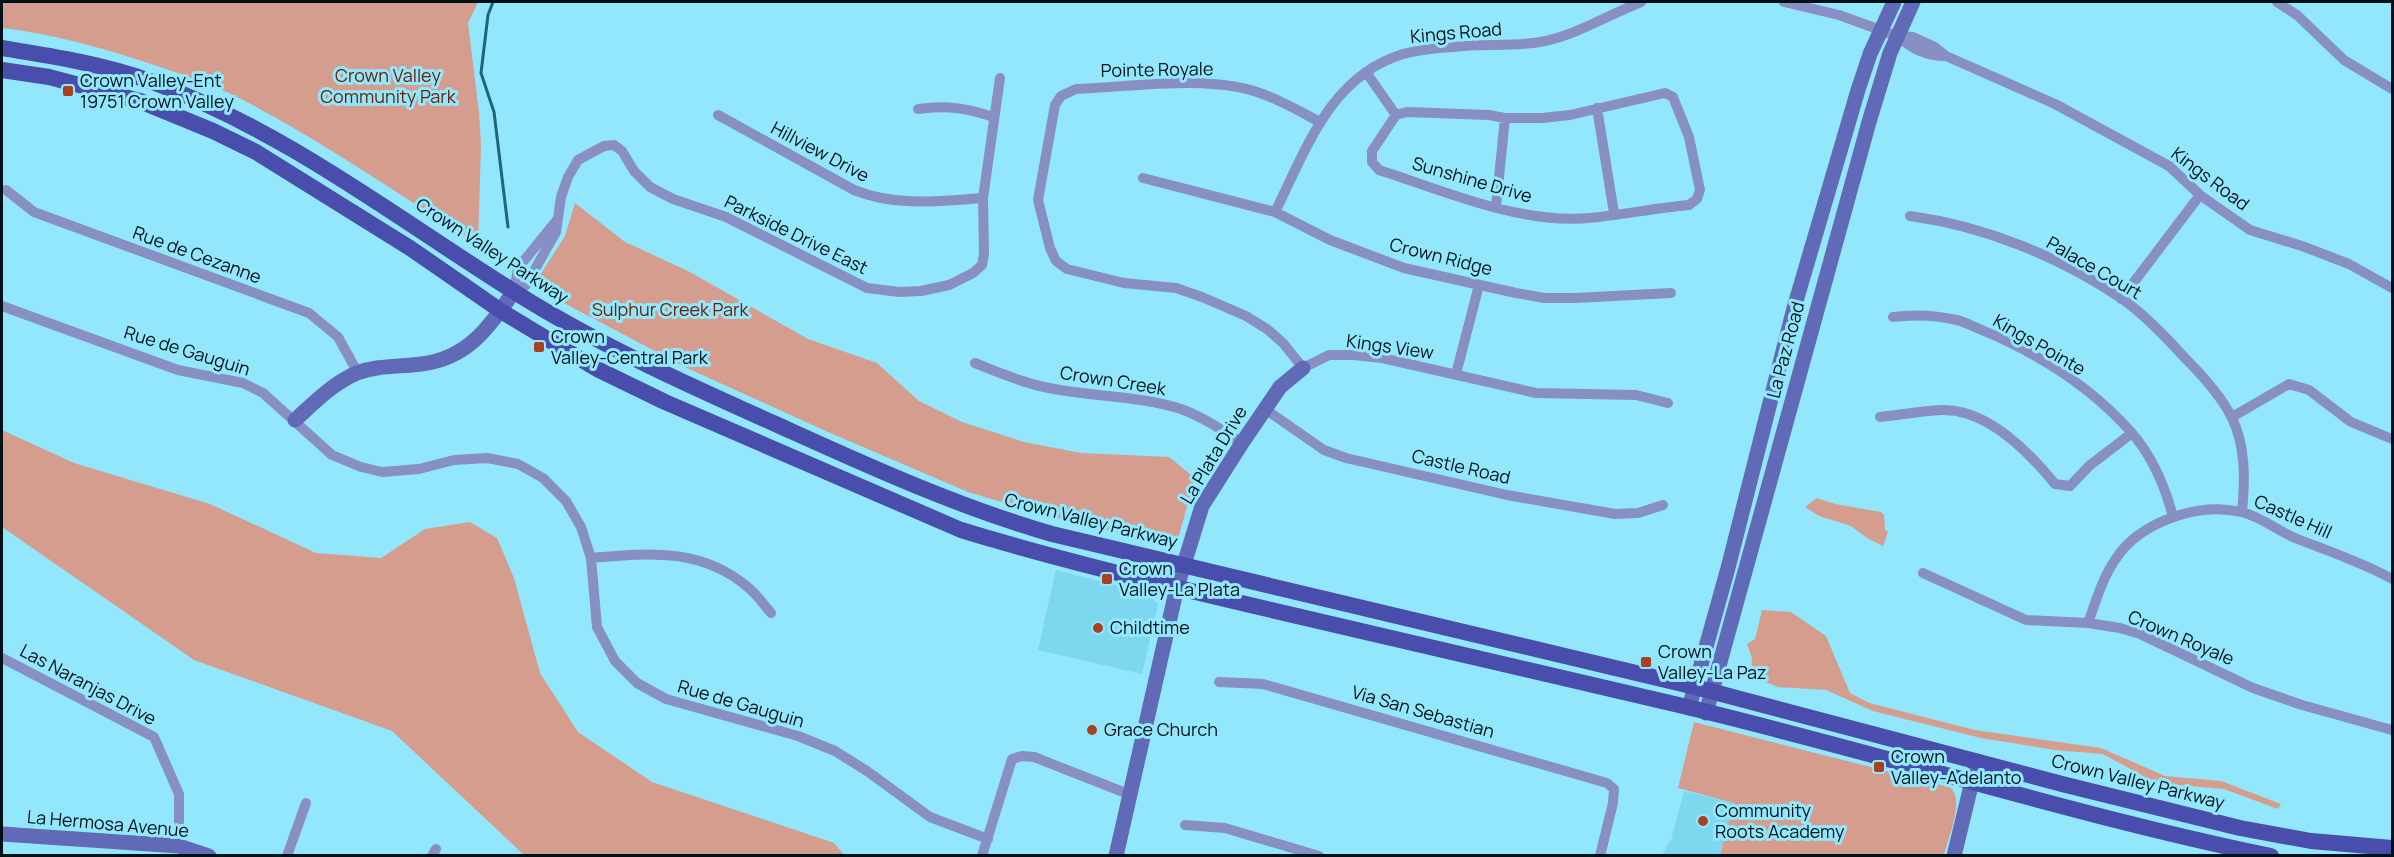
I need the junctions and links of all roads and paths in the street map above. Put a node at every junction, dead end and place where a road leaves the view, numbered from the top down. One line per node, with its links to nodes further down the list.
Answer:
1 (1641, 2): 10 (street, Kings Road)
2 (1784, 2): 6 (street, Kings Road)
3 (1894, 2): 6 (main road, La Paz Road)
4 (1913, 2): 7 (main road, La Paz Road)
5 (2277, 2): 12 (street)
6 (1880, 30): 7 (street, Kings Road); 60 (main road, La Paz Road)
7 (1897, 36): 22 (street, Kings Road); 61 (main road, La Paz Road)
8 (2, 48): 30 (main road, Crown Valley Parkway)
9 (2, 70): 34 (main road)
10 (1366, 72): 16 (street); 19 (street, Kings Road)
11 (1000, 78): 17 (street)
12 (2392, 89)
13 (1597, 108): 18 (street, Sunshine Drive); 26 (street); 26 (street, Sunshine Drive)
14 (918, 109): 17 (street)
15 (718, 115): 23 (street, Hillview Drive)
16 (1396, 115): 18 (street, Sunshine Drive); 24 (street, Sunshine Drive)
17 (993, 117): 23 (street)
18 (1506, 118): 24 (street)
19 (1320, 122): 25 (street, Kings Road); 37 (street, Pointe Royale)
20 (1143, 178): 25 (street, Crown Ridge)
21 (6, 190): 38 (street, Rue de Cezanne)
22 (2200, 195): 29 (street, Kings Road); 32 (street)
23 (983, 198): 30 (street, Parkside Drive East)
24 (1496, 207): 26 (street, Sunshine Drive)
25 (1275, 212): 28 (street, Crown Ridge)
26 (1614, 213)
27 (1910, 216): 32 (street, Palace Court)
28 (1479, 285): 31 (street, Crown Ridge); 39 (street)
29 (2392, 288)
30 (514, 291): 34 (main road); 52 (main road, Crown Valley Parkway)
31 (1671, 293)
32 (2121, 299): 43 (street, Palace Court)
33 (2, 306): 44 (street, Rue de Gauguin)
34 (501, 311): 38 (main road); 55 (main road)
35 (1893, 317): 45 (street, Kings Pointe)
36 (975, 363): 47 (street, Crown Creek)
37 (1303, 368): 39 (street, Kings View); 41 (main road, La Plata Drive)
38 (358, 373): 44 (main road)
39 (1456, 374): 40 (street, Kings View)
40 (1668, 403)
41 (1265, 408): 47 (main road, La Plata Drive); 48 (street, Castle Road)
42 (1880, 417): 45 (street)
43 (2232, 417): 46 (street); 49 (street, Palace Court)
44 (295, 420): 51 (street, Rue de Gauguin)
45 (2132, 433): 50 (street, Kings Pointe)
46 (2392, 439)
47 (1242, 443): 52 (main road, La Plata Drive)
48 (1662, 505)
49 (2242, 512): 50 (street, Castle Hill); 54 (street, Castle Hill)
50 (2173, 517): 57 (street, Castle Hill)
51 (591, 558): 56 (street); 71 (street, Rue de Gauguin)
52 (1183, 565): 55 (main road, La Plata Drive); 60 (main road, Crown Valley Parkway)
53 (1923, 573): 57 (street, Crown Royale)
54 (2392, 579)
55 (1177, 588): 62 (main road); 67 (main road, La Plata Drive)
56 (771, 613)
57 (2088, 623): 64 (street, Crown Royale)
58 (2, 658): 72 (street, Las Naranjas Drive)
59 (1220, 682): 79 (street, Via San Sebastian)
60 (1695, 687): 61 (main road, Crown Valley Parkway); 62 (main road, La Paz Road)
61 (1713, 692): 63 (main road, La Paz Road); 65 (main road, Crown Valley Parkway)
62 (1689, 708): 63 (main road)
63 (1706, 713): 66 (main road)
64 (2392, 730)
65 (1977, 761): 66 (main road); 73 (main road, Crown Valley Parkway)
66 (1972, 782): 80 (main road); 81 (main road)
67 (1131, 795): 71 (street); 77 (main road, La Plata Drive)
68 (306, 802): 75 (street)
69 (1185, 825): 78 (street)
70 (2, 834): 72 (main road, La Hermosa Avenue)
71 (988, 839): 76 (street)
72 (179, 846): 74 (main road, La Hermosa Avenue)
73 (2392, 848)
74 (210, 855)
75 (287, 855)
76 (982, 855)
77 (1116, 855)
78 (1319, 855)
79 (1600, 855)
80 (1954, 855)
81 (2271, 855)

